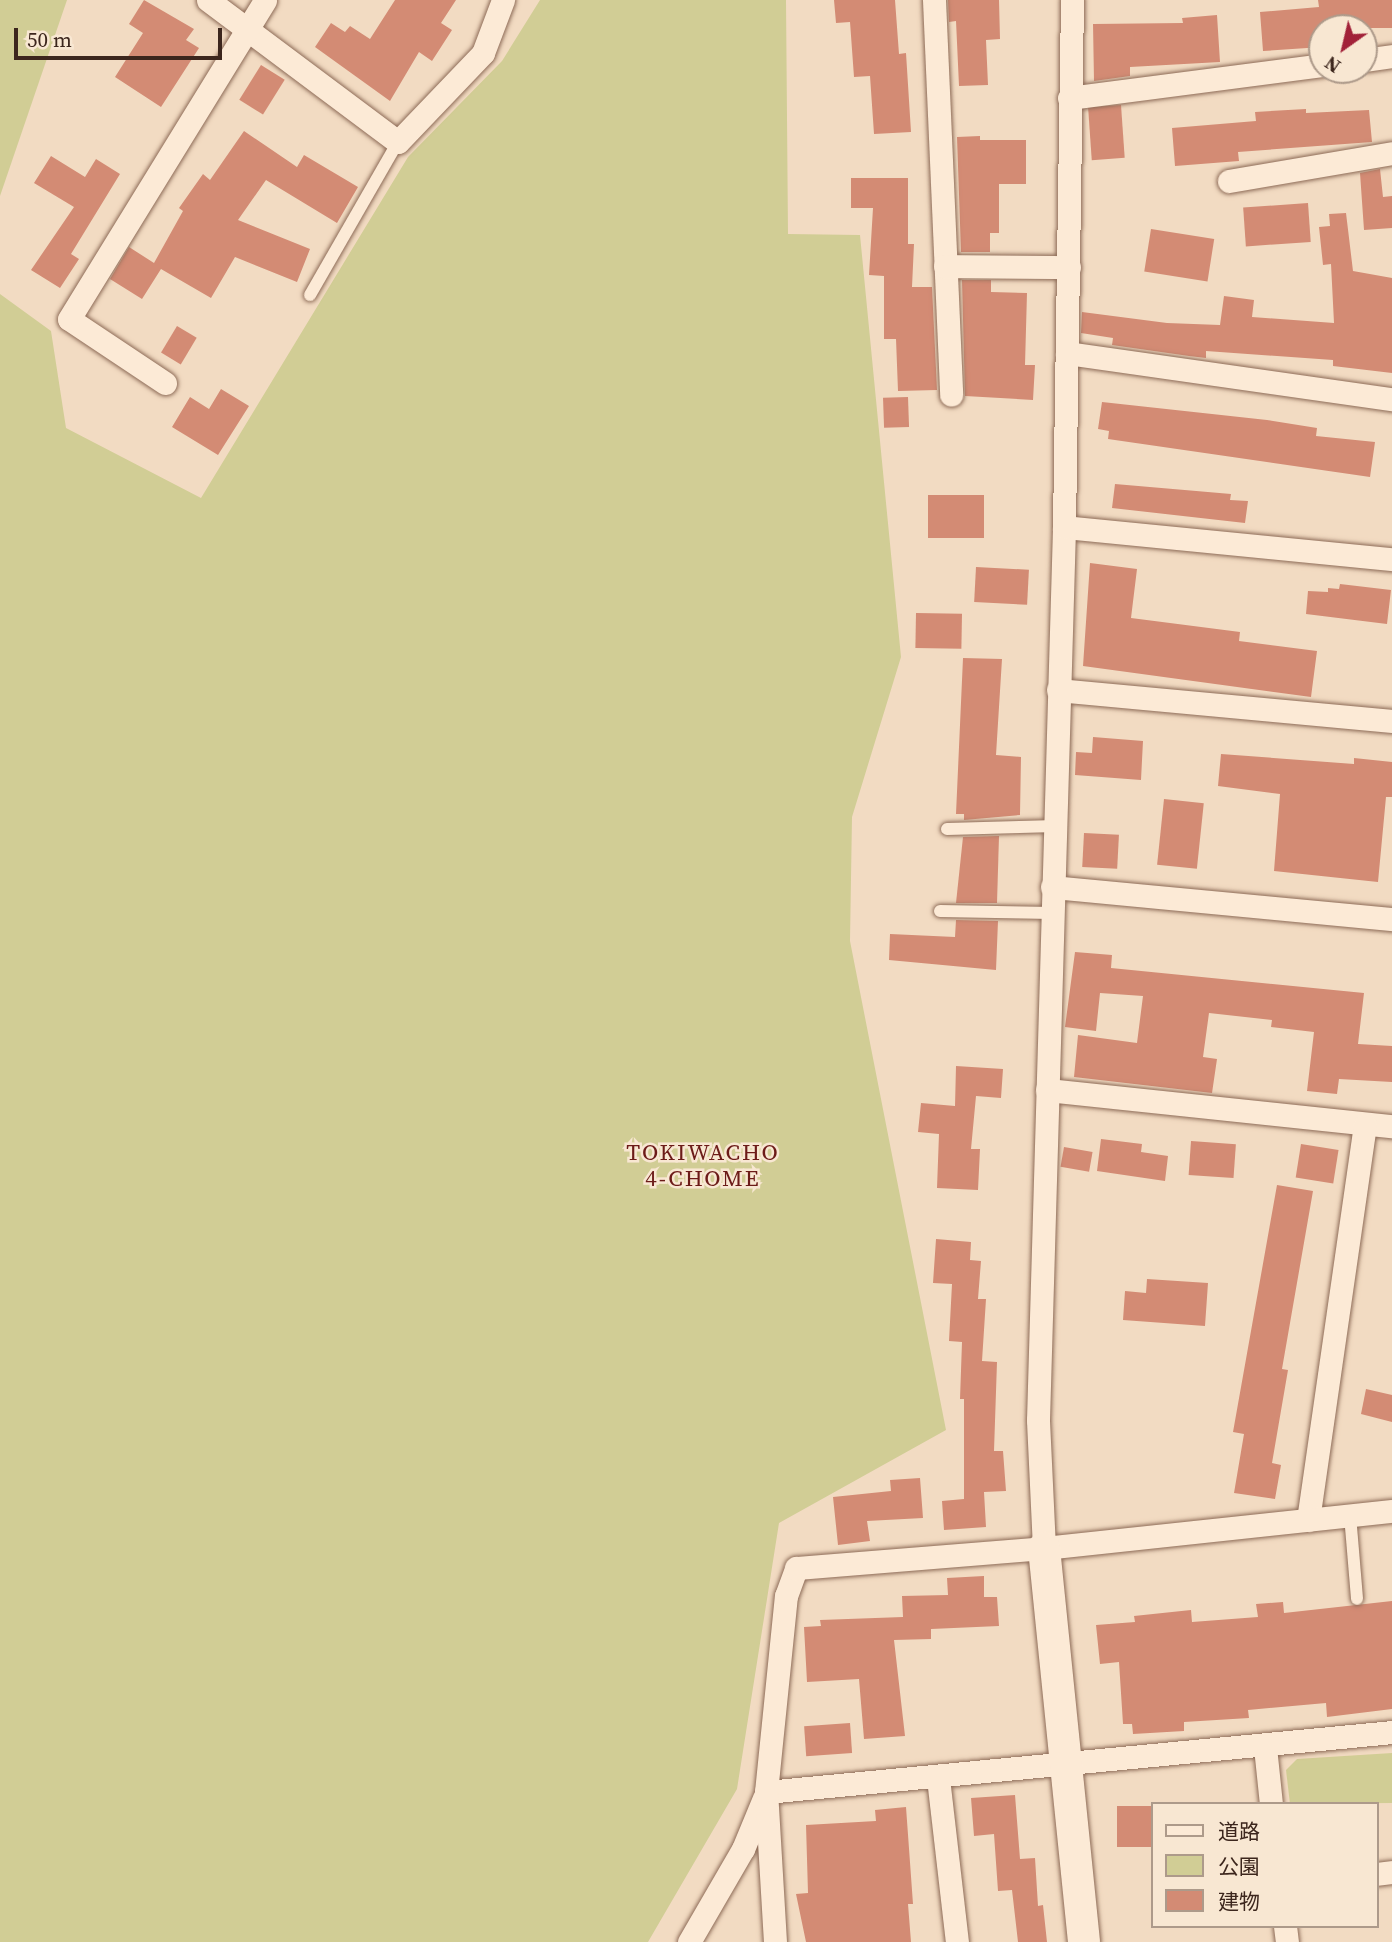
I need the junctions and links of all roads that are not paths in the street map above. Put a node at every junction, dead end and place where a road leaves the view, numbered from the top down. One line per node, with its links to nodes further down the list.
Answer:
1 (208, 0): 6 (street)
2 (265, 0): 6 (street)
3 (503, 0): 9 (street)
4 (934, 0): 12 (street)
5 (1072, 0): 8 (street)
6 (247, 29): 9 (street); 16 (street)
7 (1308, 67): 8 (street)
8 (1069, 98): 13 (street)
9 (398, 142): 14 (lane)
10 (1392, 153): 11 (street)
11 (1229, 181)
12 (945, 266): 13 (street); 17 (street)
13 (1069, 267): 15 (street)
14 (310, 295)
15 (1067, 353): 18 (street); 19 (street)
16 (165, 383)
17 (951, 395)
18 (1392, 399)
19 (1064, 527): 20 (street); 21 (street)
20 (1392, 559)
21 (1058, 690): 22 (street); 23 (street)
22 (1392, 722)
23 (1056, 826): 24 (lane); 25 (street)
24 (947, 829)
25 (1052, 887): 27 (street); 28 (street)
26 (940, 911): 27 (lane)
27 (1052, 913): 29 (street)
28 (1392, 919)
29 (1047, 1090): 30 (street); 35 (street)
30 (1365, 1125): 31 (street); 34 (street)
31 (1392, 1126)
32 (1392, 1511): 33 (street)
33 (1350, 1515): 34 (street); 36 (lane)
34 (1308, 1520): 35 (street)
35 (1044, 1548): 39 (street); 41 (street)
36 (1357, 1599)
37 (1392, 1732): 38 (street)
38 (1265, 1747): 39 (street); 42 (street)
39 (1064, 1766): 40 (street); 46 (street)
40 (939, 1778): 41 (street); 45 (street)
41 (766, 1792): 43 (street); 44 (street)
42 (1270, 1802)
43 (689, 1942)
44 (775, 1942)
45 (957, 1942)
46 (1084, 1942)

